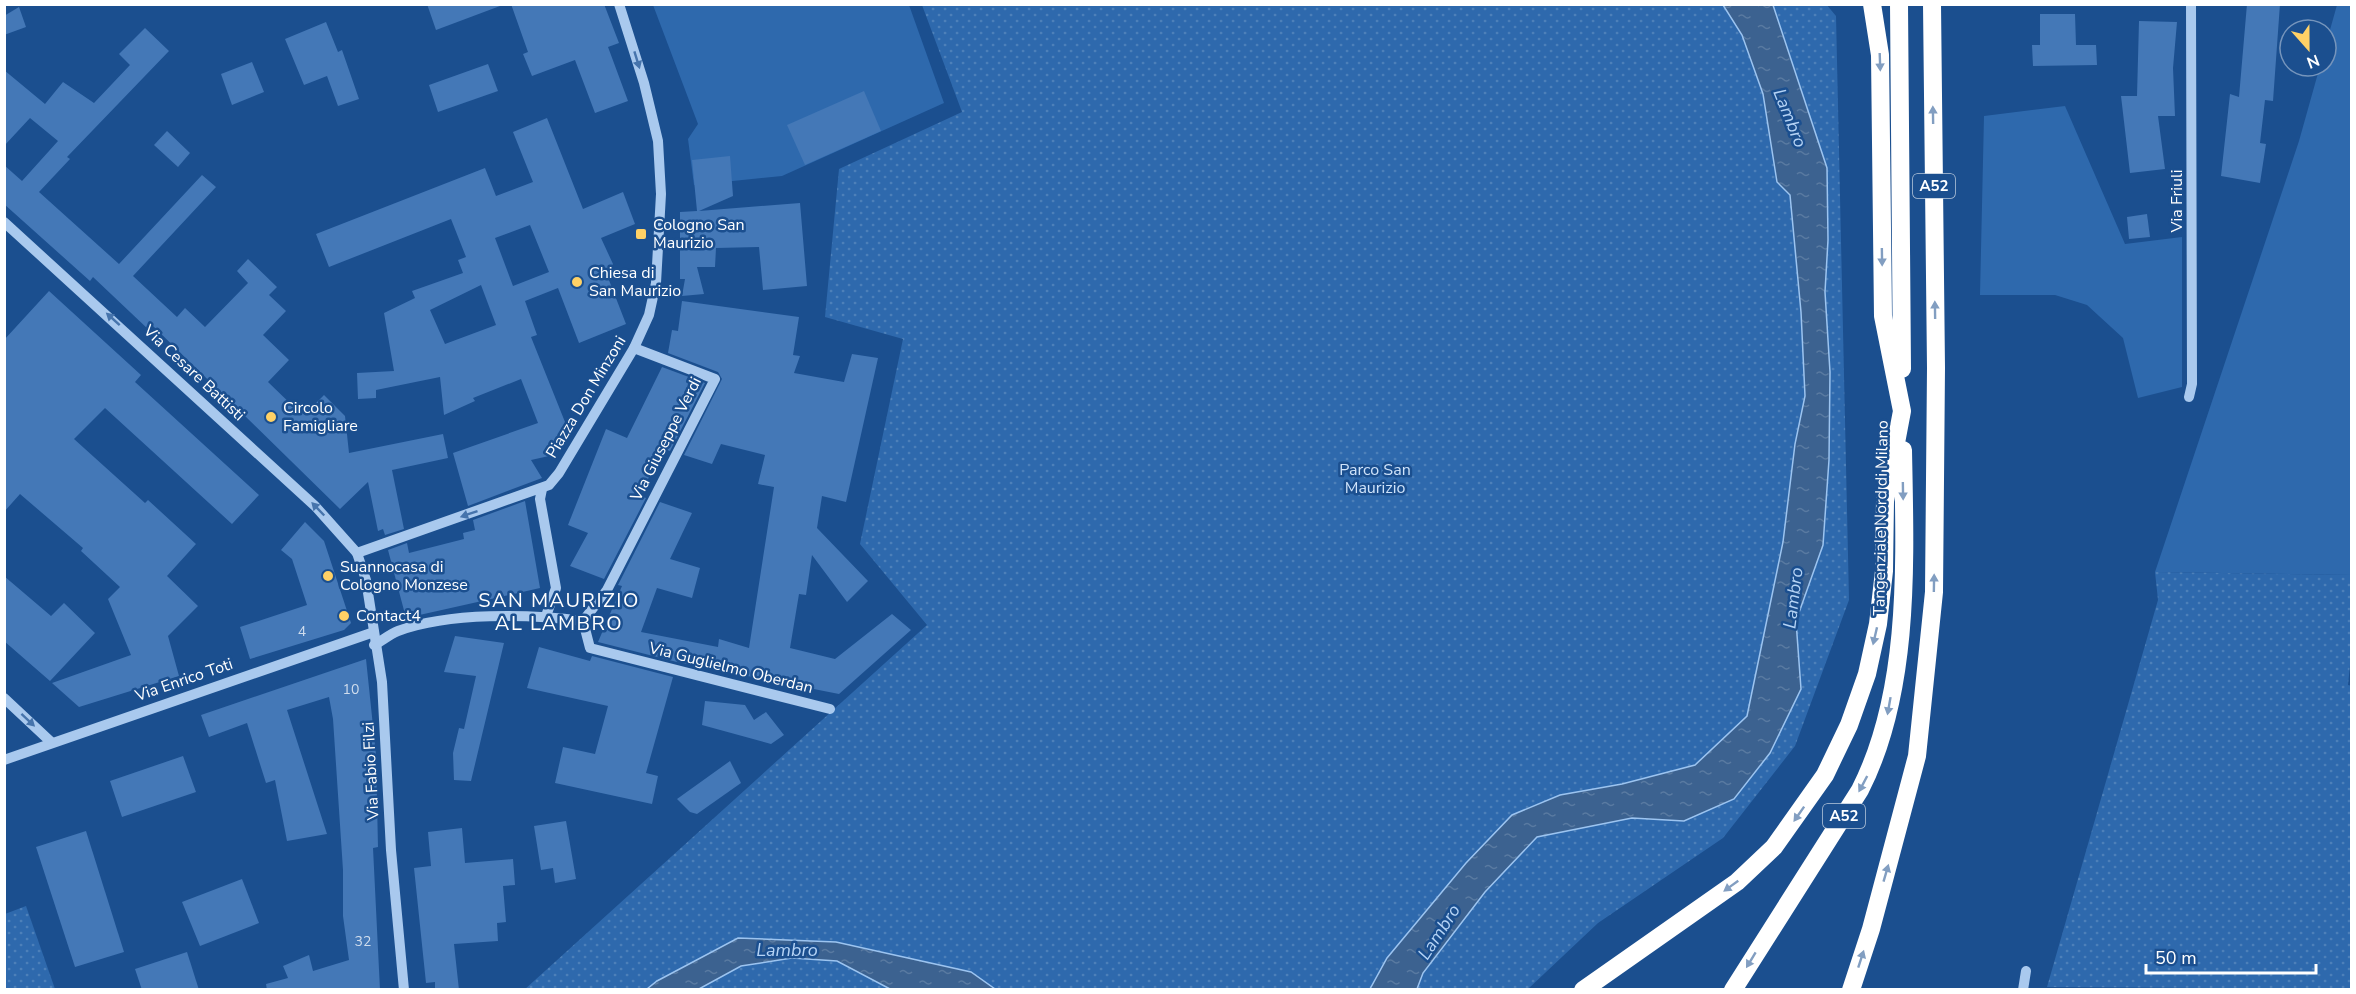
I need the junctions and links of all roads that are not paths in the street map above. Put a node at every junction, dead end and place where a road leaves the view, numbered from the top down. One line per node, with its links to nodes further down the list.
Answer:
1 (619, 4): 7 (street, Piazza Don Minzoni, one-way to 7)
2 (1872, 4): 9 (highway, one-way to 9)
3 (1899, 4): 9 (highway, Tangenziale Nord di Milano / A52)
4 (1932, 4): 24 (highway, A52, one-way to 4)
5 (2191, 4): 8 (street, Via Friuli)
6 (4, 222): 11 (street, Via Cesare Battisti, one-way to 6)
7 (634, 348): 10 (street, Piazza Don Minzoni); 13 (street, Via Giuseppe Verdi)
8 (2189, 397)
9 (1902, 411): 22 (highway, one-way to 22); 23 (highway, Tangenziale Nord di Milano / A52, one-way to 23)
10 (542, 489): 11 (street, Piazza Don Minzoni, one-way to 11); 12 (street)
11 (357, 553): 14 (street, Via Fabio Filzi)
12 (546, 616): 13 (street); 15 (street)
13 (583, 621): 17 (street, Via Guglielmo Oberdan)
14 (374, 632): 15 (street, Via Fabio Filzi); 18 (street, Via Enrico Toti)
15 (374, 645): 21 (street, Via Fabio Filzi)
16 (4, 698): 18 (street, one-way to 18)
17 (830, 709)
18 (51, 742): 19 (street, Via Enrico Toti)
19 (4, 760)
20 (2026, 971): 25 (street)
21 (404, 990)
22 (1583, 990)
23 (1733, 990)
24 (1851, 990)
25 (2023, 990)

